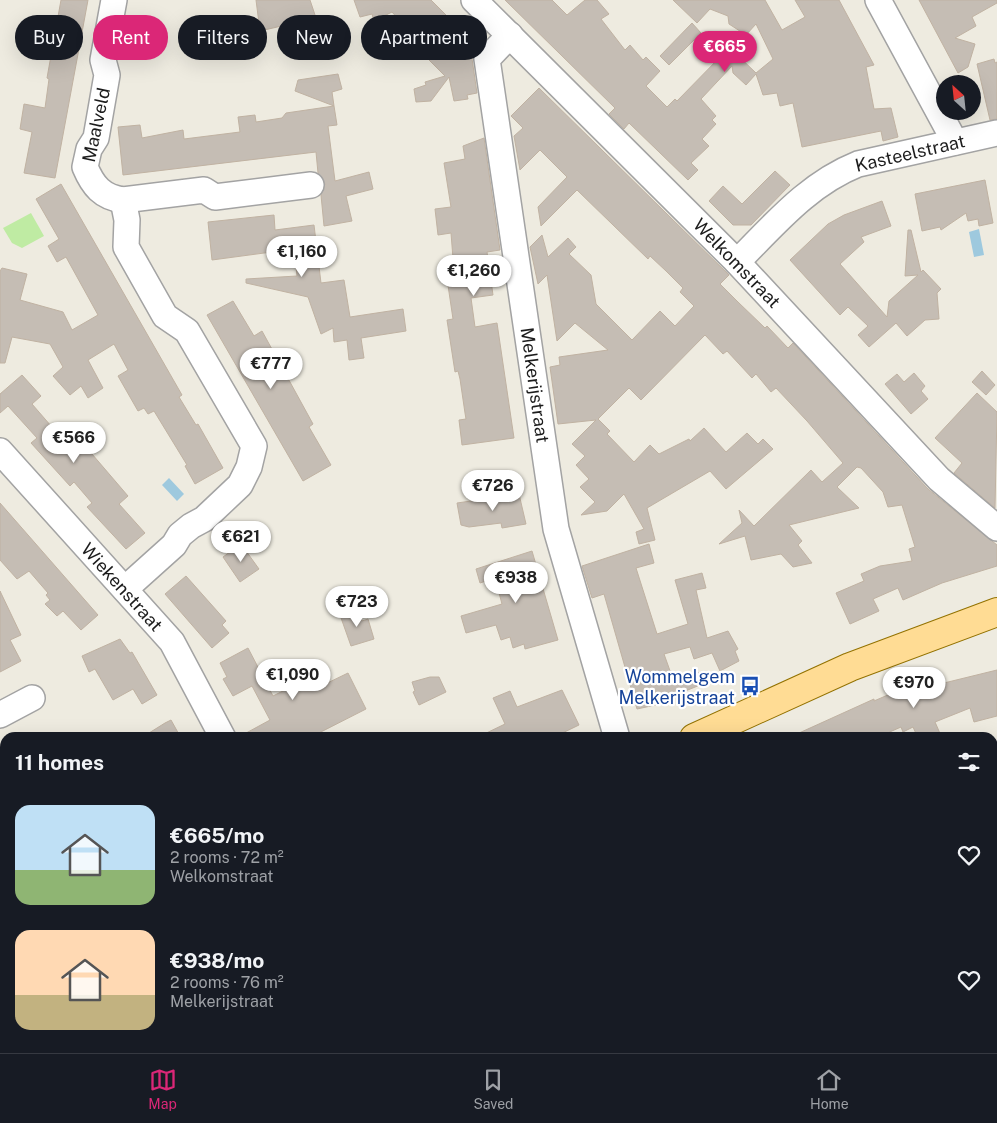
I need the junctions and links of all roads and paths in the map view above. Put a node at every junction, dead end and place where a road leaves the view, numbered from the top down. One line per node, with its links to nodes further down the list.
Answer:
1 (114, 0): 8 (street, Maalveld)
2 (474, 0): 4 (street, Welkomstraat)
3 (878, 0): 6 (street)
4 (510, 36): 9 (street, Welkomstraat); 17 (street, Melkerijstraat)
5 (997, 133): 6 (street, Kasteelstraat)
6 (955, 142): 9 (street, Kasteelstraat)
7 (311, 185): 8 (street, Maalveld)
8 (123, 200): 12 (street)
9 (738, 262): 11 (street, Welkomstraat)
10 (0, 451): 12 (street, Wiekenstraat)
11 (997, 528)
12 (125, 589): 16 (street, Wiekenstraat)
13 (997, 612): 18 (main road)
14 (32, 698): 15 (street)
15 (0, 715)
16 (220, 732)
17 (615, 732)
18 (707, 732)

